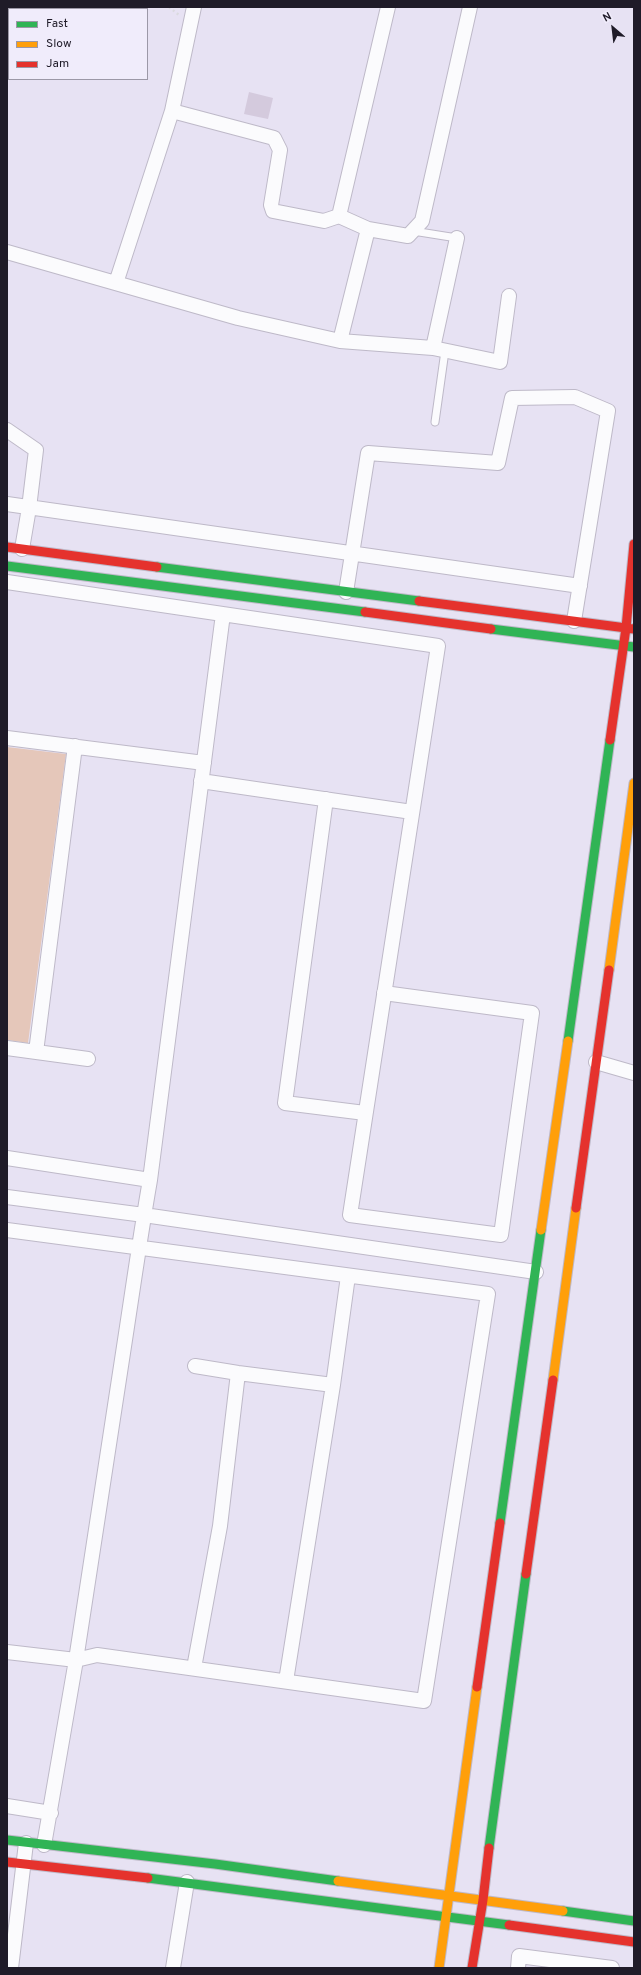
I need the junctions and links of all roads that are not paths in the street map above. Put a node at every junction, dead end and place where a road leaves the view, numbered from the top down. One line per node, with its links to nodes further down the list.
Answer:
1 (194, 7): 4 (street)
2 (388, 7): 5 (street)
3 (470, 7): 7 (street)
4 (172, 111): 5 (street); 10 (street)
5 (339, 216): 6 (street)
6 (368, 229): 7 (street); 12 (street)
7 (412, 231): 8 (lane)
8 (457, 238): 13 (street)
9 (7, 252): 10 (street)
10 (116, 283): 12 (street)
11 (509, 296): 13 (street)
12 (340, 341): 13 (street)
13 (439, 349): 14 (lane)
14 (435, 422)
15 (7, 430): 17 (street)
16 (7, 504): 17 (street)
17 (29, 508): 20 (street); 21 (street)
18 (634, 544): 28 (street)
19 (7, 547): 20 (street)
20 (22, 549): 25 (street)
21 (352, 554): 24 (street); 24 (street); 25 (street)
22 (7, 566): 29 (street)
23 (7, 582): 26 (street)
24 (580, 586): 27 (street)
25 (346, 592): 27 (street)
26 (223, 614): 33 (street); 37 (street)
27 (574, 621): 28 (street)
28 (630, 628): 29 (street)
29 (623, 645): 30 (street); 51 (street)
30 (634, 647)
31 (7, 738): 32 (street)
32 (75, 746): 33 (street); 40 (street)
33 (204, 763): 34 (street)
34 (201, 781): 36 (street); 46 (street)
35 (634, 783): 42 (street)
36 (326, 799): 37 (street); 44 (street)
37 (412, 812): 38 (street)
38 (384, 993): 44 (street); 44 (street)
39 (7, 1048): 40 (street)
40 (36, 1052): 41 (street)
41 (88, 1059)
42 (596, 1062): 43 (street); 69 (street)
43 (634, 1073)
44 (365, 1113)
45 (7, 1158): 46 (street)
46 (150, 1180): 48 (street)
47 (7, 1197): 48 (street)
48 (144, 1215): 50 (street); 51 (street)
49 (7, 1230): 50 (street)
50 (139, 1248): 52 (street); 57 (street)
51 (536, 1272): 68 (street)
52 (348, 1276): 55 (street); 59 (street)
53 (195, 1366): 54 (street)
54 (238, 1374): 55 (street); 58 (street)
55 (333, 1385): 59 (street)
56 (7, 1652): 57 (street)
57 (76, 1660): 58 (street); 61 (street)
58 (194, 1668): 59 (street)
59 (286, 1682)
60 (7, 1806): 61 (street)
61 (51, 1813): 64 (street)
62 (7, 1840): 63 (street)
63 (26, 1843): 64 (street); 66 (street)
64 (44, 1845): 68 (street)
65 (7, 1862): 66 (street)
66 (23, 1864): 67 (street); 74 (street)
67 (187, 1882): 70 (street); 75 (street)
68 (448, 1895): 69 (street); 70 (street)
69 (484, 1900): 71 (street); 72 (street)
70 (446, 1917): 71 (street); 76 (street)
71 (479, 1921): 73 (street); 77 (street)
72 (634, 1921)
73 (634, 1942)
74 (11, 1968)
75 (173, 1968)
76 (439, 1968)
77 (472, 1968)
78 (518, 1968): 79 (street)
79 (612, 1968)

